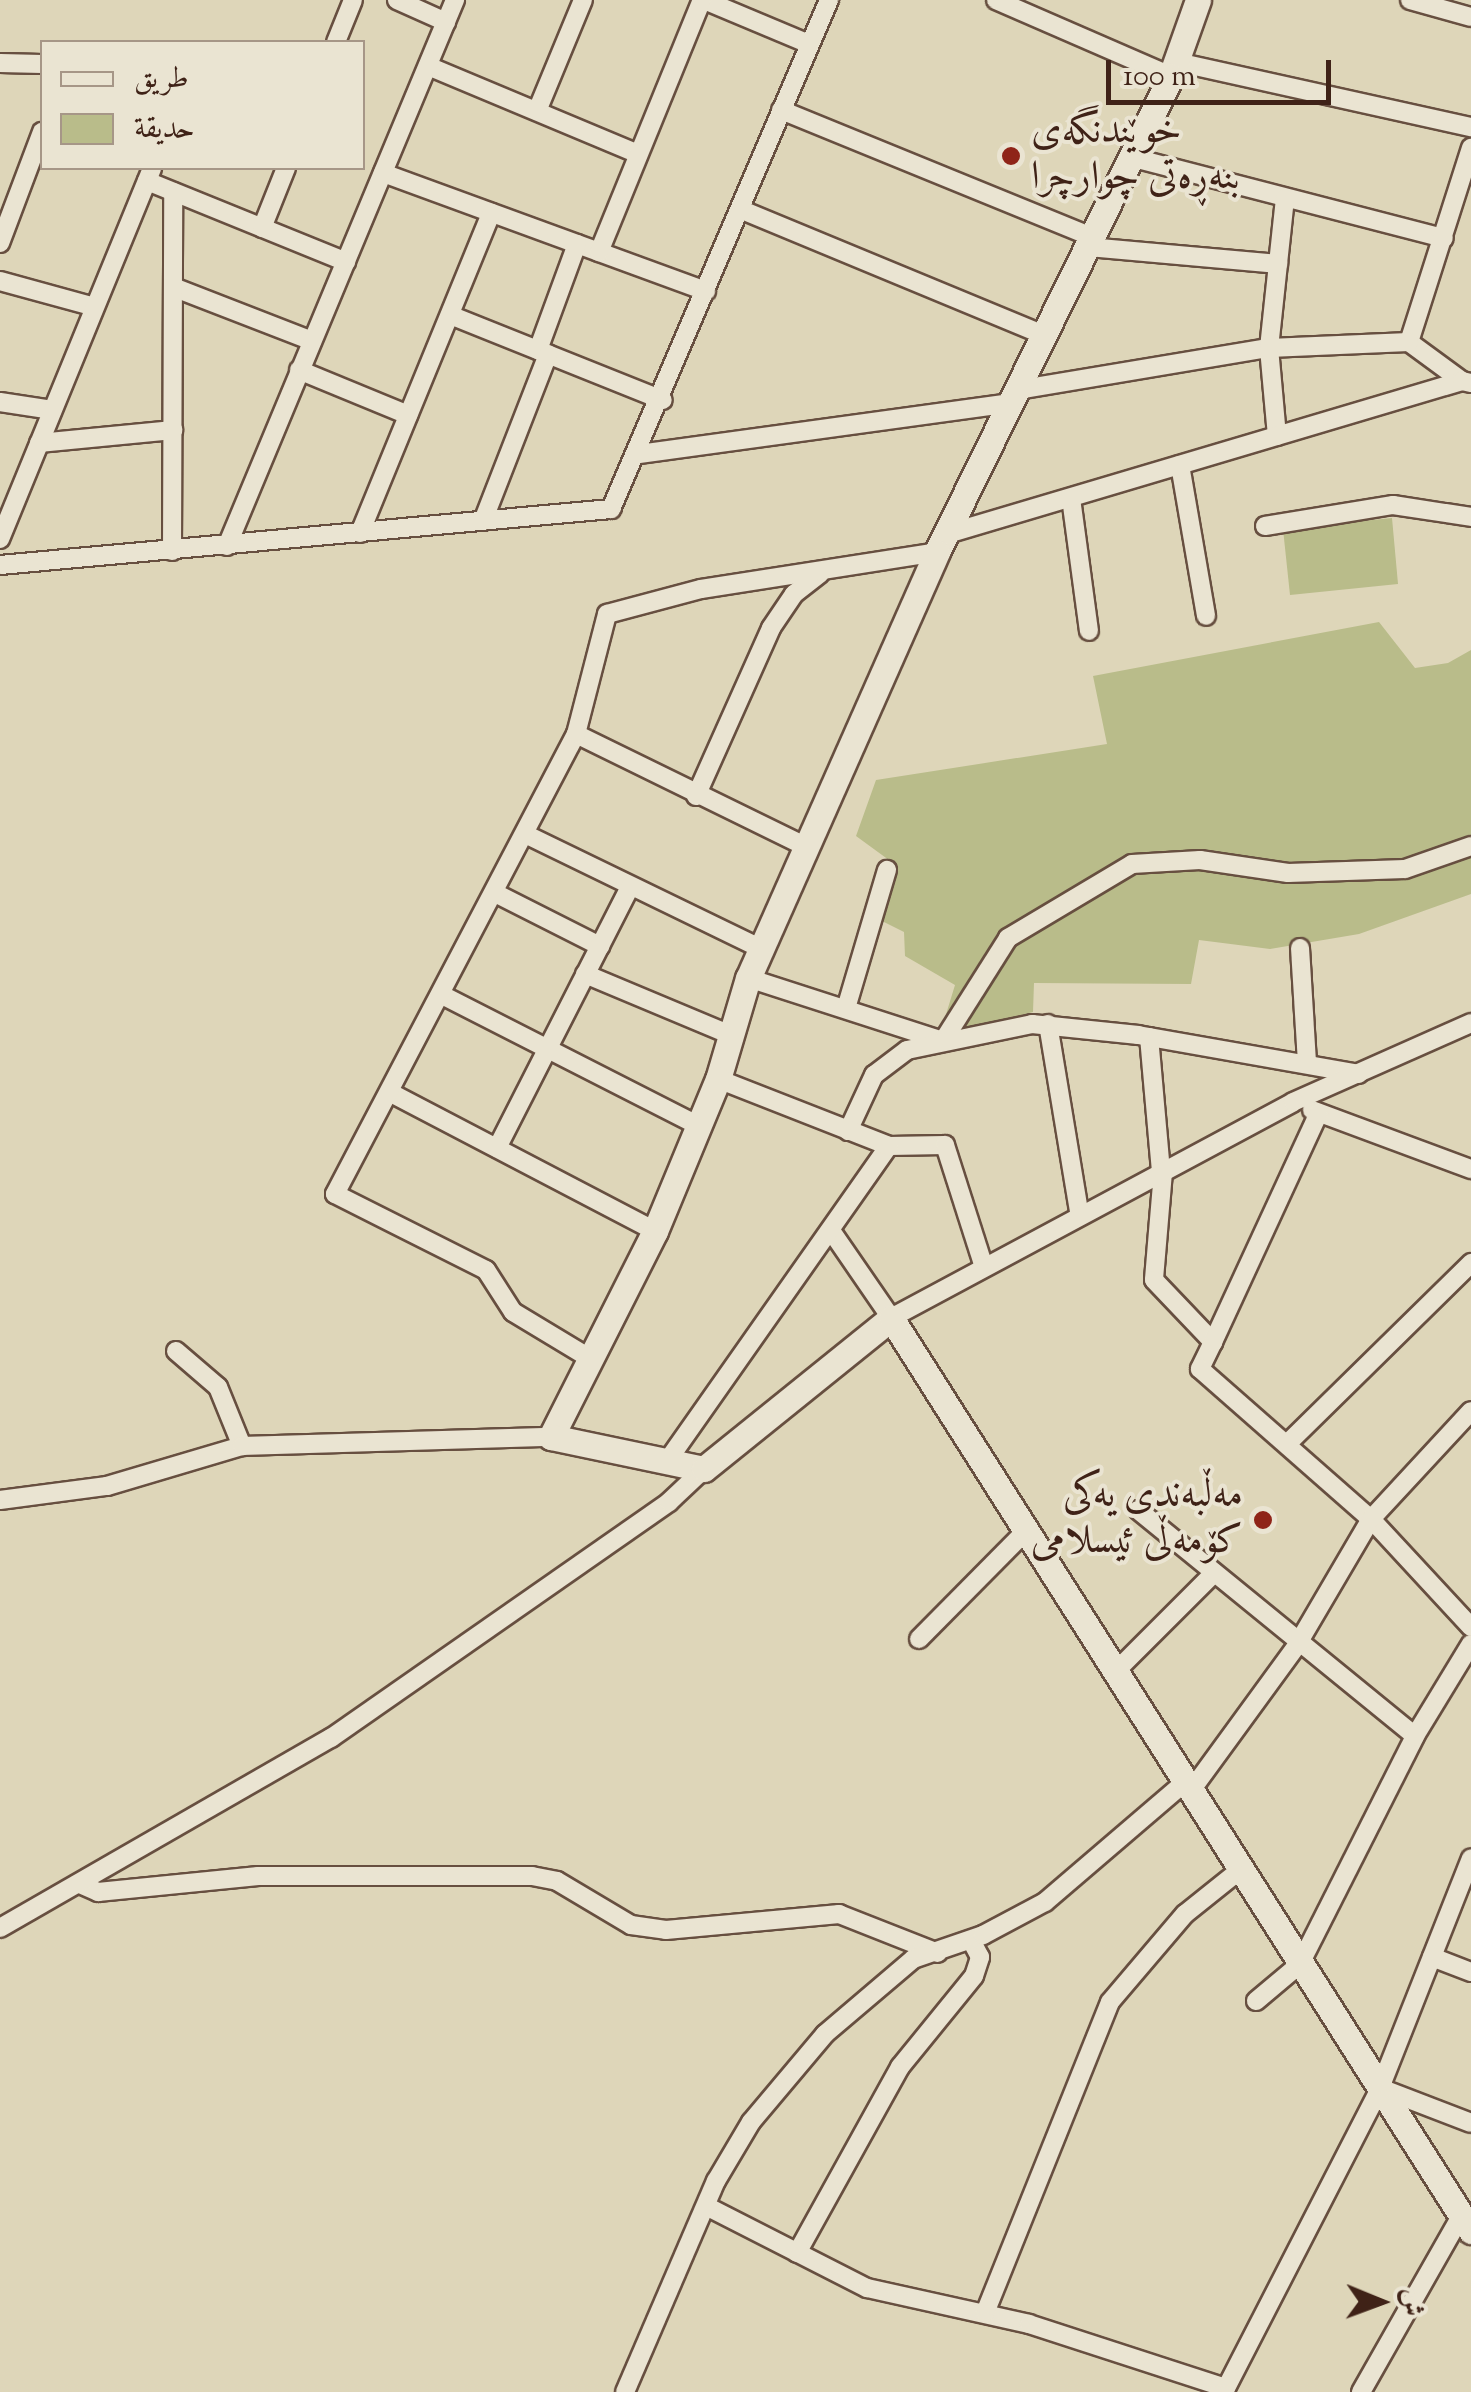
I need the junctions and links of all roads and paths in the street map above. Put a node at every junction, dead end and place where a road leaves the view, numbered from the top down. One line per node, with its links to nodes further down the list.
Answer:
1 (353, 0): 12 (street)
2 (396, 0): 11 (street)
3 (456, 0): 11 (street)
4 (583, 0): 19 (street)
5 (703, 0): 13 (street); 23 (street)
6 (829, 0): 13 (street)
7 (996, 0): 17 (street)
8 (1198, 0): 17 (street)
9 (1410, 0): 10 (street)
10 (1471, 17)
11 (446, 22): 16 (street)
12 (337, 40)
13 (809, 44): 18 (street)
14 (0, 63): 15 (street)
15 (40, 64)
16 (428, 66): 19 (street); 26 (street)
17 (1174, 69): 20 (street); 24 (street)
18 (782, 110): 30 (street); 34 (street)
19 (536, 111): 23 (street)
20 (1471, 127)
21 (40, 137): 35 (street)
22 (1471, 148): 33 (street)
23 (638, 154): 37 (street)
24 (1130, 157): 29 (street); 34 (street)
25 (285, 170): 32 (street)
26 (382, 173): 31 (street); 38 (street)
27 (149, 174): 28 (street); 43 (street)
28 (173, 192): 32 (street); 41 (street)
29 (1285, 199): 33 (street); 39 (street)
30 (742, 210): 42 (street); 45 (street)
31 (492, 212): 36 (street); 44 (street)
32 (262, 228): 38 (street)
33 (1444, 238): 47 (street)
34 (1092, 242): 39 (street); 45 (street)
35 (0, 243)
36 (578, 244): 37 (street); 49 (street)
37 (599, 252): 42 (street)
38 (346, 262): 46 (street)
39 (1278, 264): 48 (street)
40 (0, 281): 43 (street)
41 (173, 286): 46 (street); 57 (street)
42 (706, 290): 53 (street)
43 (95, 306): 55 (street)
44 (450, 315): 49 (street); 56 (street)
45 (1046, 336): 52 (street)
46 (312, 341): 50 (street)
47 (1409, 342): 48 (street); 51 (street)
48 (1269, 348): 52 (street); 58 (street)
49 (543, 352): 53 (street); 64 (street)
50 (299, 370): 56 (street); 69 (street)
51 (1466, 382): 58 (street)
52 (1014, 397): 60 (street); 68 (street)
53 (662, 400): 60 (street)
54 (0, 402): 55 (street)
55 (52, 410): 59 (street)
56 (408, 416): 66 (street)
57 (173, 430): 59 (street); 70 (street)
58 (1277, 436): 61 (street)
59 (39, 443): 67 (street)
60 (640, 454): 64 (street)
61 (1180, 466): 62 (street); 73 (street)
62 (1071, 498): 68 (street); 74 (street)
63 (1471, 517): 65 (street)
64 (482, 521): 66 (street)
65 (1265, 526)
66 (360, 533): 69 (street)
67 (0, 539)
68 (942, 543): 72 (street); 79 (street)
69 (227, 546): 70 (street)
70 (172, 551): 71 (street)
71 (0, 565)
72 (824, 571): 75 (street); 76 (street)
73 (1206, 616)
74 (1089, 631)
75 (576, 734): 76 (street); 77 (street)
76 (696, 796): 79 (street)
77 (526, 834): 81 (street); 82 (street)
78 (1471, 846): 94 (street)
79 (809, 848): 85 (street)
80 (887, 870): 89 (street)
81 (630, 887): 83 (street); 85 (street)
82 (494, 893): 83 (street); 88 (street)
83 (600, 946): 86 (street)
84 (1300, 948): 96 (street)
85 (762, 949): 87 (street)
86 (585, 974): 92 (street); 95 (street)
87 (748, 978): 89 (street); 92 (street)
88 (442, 995): 95 (street); 99 (street)
89 (846, 1005): 94 (street)
90 (1471, 1022): 97 (street)
91 (1048, 1024): 93 (street); 94 (street); 108 (street)
92 (731, 1035): 98 (street)
93 (1149, 1037): 96 (street); 107 (street)
94 (942, 1041): 103 (street)
95 (548, 1048): 102 (street); 105 (street)
96 (1307, 1063): 97 (street)
97 (1358, 1074): 100 (street)
98 (718, 1079): 102 (street); 103 (street)
99 (391, 1093): 105 (street); 116 (street)
100 (1293, 1102): 101 (street); 107 (street)
101 (1319, 1112): 106 (street); 114 (street)
102 (700, 1126): 109 (street)
103 (848, 1131): 104 (street)
104 (889, 1146): 110 (street); 112 (street)
105 (497, 1148): 109 (street)
106 (1471, 1168)
107 (1162, 1172): 108 (street); 114 (street)
108 (1079, 1212): 112 (street)
109 (655, 1231): 116 (street)
110 (832, 1232): 113 (street); 121 (street)
111 (1471, 1263): 119 (street)
112 (984, 1267): 113 (street)
113 (891, 1318): 122 (street); 126 (street)
114 (1213, 1342): 119 (street)
115 (176, 1351): 120 (street)
116 (591, 1359): 118 (street)
117 (1471, 1412): 125 (street)
118 (551, 1436): 120 (street); 121 (street)
119 (1288, 1443): 125 (street)
120 (242, 1446): 123 (street)
121 (668, 1460): 122 (street)
122 (704, 1469): 137 (street)
123 (0, 1500)
124 (1138, 1510): 127 (street)
125 (1371, 1519): 128 (street); 131 (street)
126 (1024, 1533): 129 (street); 132 (street)
127 (1214, 1573): 131 (street); 132 (street)
128 (1468, 1616)
129 (919, 1639)
130 (1471, 1644): 133 (street)
131 (1297, 1645): 133 (street); 134 (street)
132 (1114, 1673): 134 (street)
133 (1415, 1736): 142 (street)
134 (1187, 1788): 136 (street); 139 (street)
135 (1471, 1858): 141 (street)
136 (1240, 1870): 142 (street); 150 (street)
137 (80, 1884): 138 (street); 140 (street)
138 (0, 1928)
139 (972, 1940): 140 (street); 149 (street)
140 (938, 1953): 147 (street)
141 (1432, 1957): 143 (street); 145 (street)
142 (1300, 1964): 144 (street); 145 (street)
143 (1471, 1972)
144 (1256, 2001)
145 (1380, 2088): 146 (street); 148 (street); 151 (street)
146 (1471, 2123)
147 (706, 2206): 149 (street); 152 (street)
148 (1468, 2226): 153 (street)
149 (798, 2253): 150 (street)
150 (985, 2313): 151 (street)
151 (1224, 2390)
152 (626, 2392)
153 (1361, 2392)

